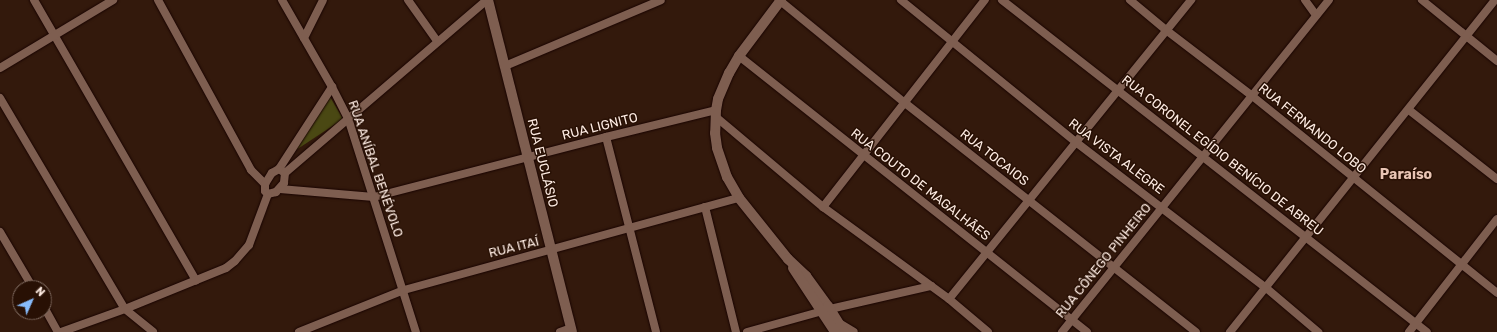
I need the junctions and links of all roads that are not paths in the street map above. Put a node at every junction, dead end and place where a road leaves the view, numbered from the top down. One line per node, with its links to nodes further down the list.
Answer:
1 (34, 0): 21 (street)
2 (113, 0): 21 (street)
3 (158, 0): 46 (street)
4 (282, 0): 23 (street, RUA ANÍBAL BENÉVOLO)
5 (323, 0): 23 (street)
6 (408, 0): 24 (street)
7 (488, 0): 24 (street); 28 (street, RUA EUCLÁSIO)
8 (661, 0): 28 (street)
9 (780, 0): 26 (street); 34 (street, RUA TOCAIOS)
10 (901, 0): 25 (street, RUA VISTA ALEGRE)
11 (985, 0): 25 (street)
12 (1002, 0): 31 (street, RUA CORONEL EGÍDIO BENÍCIO DE ABREU)
13 (1130, 0): 20 (street, RUA FERNANDO LOBO)
14 (1191, 0): 20 (street)
15 (1305, 0): 19 (street)
16 (1329, 0): 19 (street, RUA CÔNEGO PINHEIRO)
17 (1422, 0): 22 (street)
18 (1495, 0): 22 (street)
19 (1316, 15): 32 (street, RUA CÔNEGO PINHEIRO)
20 (1166, 30): 31 (street); 32 (street, RUA FERNANDO LOBO)
21 (55, 36): 29 (street); 64 (street)
22 (1467, 37): 27 (street); 35 (street)
23 (304, 38): 30 (street, RUA ANÍBAL BENÉVOLO)
24 (437, 42): 37 (street)
25 (952, 42): 34 (street); 39 (street, RUA VISTA ALEGRE)
26 (739, 56): 36 (street); 40 (street, RUA COUTO DE MAGALHÃES)
27 (1497, 61)
28 (505, 66): 42 (street, RUA EUCLÁSIO)
29 (0, 68)
30 (332, 87): 37 (street, RUA ANÍBAL BENÉVOLO); 43 (street)
31 (1119, 90): 39 (street); 41 (street, RUA CORONEL EGÍDIO BENÍCIO DE ABREU)
32 (1251, 95): 41 (street, RUA CÔNEGO PINHEIRO); 44 (street, RUA FERNANDO LOBO)
33 (0, 98): 70 (street)
34 (905, 103): 40 (street); 51 (street, RUA TOCAIOS)
35 (1409, 110): 44 (street); 45 (street)
36 (716, 114): 38 (street, RUA LIGNITO); 50 (street); 53 (street)
37 (348, 118): 43 (street); 49 (street, RUA ANÍBAL BENÉVOLO)
38 (606, 137): 42 (street, RUA LIGNITO); 56 (street)
39 (1077, 143): 51 (street); 54 (street, RUA VISTA ALEGRE)
40 (863, 156): 53 (street); 60 (street, RUA COUTO DE MAGALHÃES)
41 (1204, 157): 54 (street, RUA CÔNEGO PINHEIRO); 58 (street, RUA CORONEL EGÍDIO BENÍCIO DE ABREU)
42 (527, 159): 49 (street, RUA LIGNITO); 59 (street, RUA EUCLÁSIO)
43 (282, 171): 46 (street); 47 (street)
44 (1354, 177): 58 (street); 61 (street, RUA FERNANDO LOBO)
45 (1497, 178)
46 (265, 184): 48 (street)
47 (280, 189): 48 (street); 49 (street, RUA LIGNITO)
48 (268, 194): 64 (street)
49 (374, 198): 67 (street, RUA ANÍBAL BENÉVOLO)
50 (739, 198): 52 (street, RUA ITAÍ); 71 (street)
51 (1030, 202): 60 (street); 62 (street, RUA TOCAIOS)
52 (705, 207): 56 (street, RUA ITAÍ); 83 (street)
53 (823, 207): 65 (street)
54 (1162, 208): 62 (street, RUA CÔNEGO PINHEIRO); 66 (street, RUA VISTA ALEGRE)
55 (1497, 219): 61 (street)
56 (630, 229): 59 (street, RUA ITAÍ); 82 (street)
57 (0, 232): 63 (street)
58 (1307, 237): 66 (street); 74 (street, RUA CORONEL EGÍDIO BENÍCIO DE ABREU)
59 (552, 251): 67 (street, RUA ITAÍ); 76 (street, RUA EUCLÁSIO)
60 (988, 253): 69 (street); 73 (street, RUA COUTO DE MAGALHÃES)
61 (1461, 264): 68 (street, RUA FERNANDO LOBO); 74 (street)
62 (1114, 268): 73 (street, RUA CÔNEGO PINHEIRO); 89 (street, RUA TOCAIOS)
63 (28, 280)
64 (196, 281): 70 (street)
65 (931, 286): 69 (street); 71 (street)
66 (1265, 287): 90 (street); 91 (street, RUA VISTA ALEGRE)
67 (404, 290): 79 (street, RUA ITAÍ); 80 (street, RUA ANÍBAL BENÉVOLO)
68 (1497, 293)
69 (949, 299): 86 (street)
70 (125, 309): 77 (street); 78 (street)
71 (826, 311): 75 (street); 84 (street)
72 (52, 320): 77 (street)
73 (1072, 320): 87 (street, RUA CÔNEGO PINHEIRO); 88 (street, RUA COUTO DE MAGALHÃES)
74 (1416, 323): 92 (street); 93 (street, RUA CORONEL EGÍDIO BENÍCIO DE ABREU)
75 (837, 328): 85 (street)
76 (571, 330): 81 (street)
77 (60, 332)
78 (153, 332)
79 (299, 332)
80 (416, 332)
81 (560, 332)
82 (656, 332)
83 (736, 332)
84 (747, 332)
85 (854, 332)
86 (988, 332)
87 (1062, 332)
88 (1087, 332)
89 (1196, 332)
90 (1230, 332)
91 (1318, 332)
92 (1409, 332)
93 (1427, 332)

